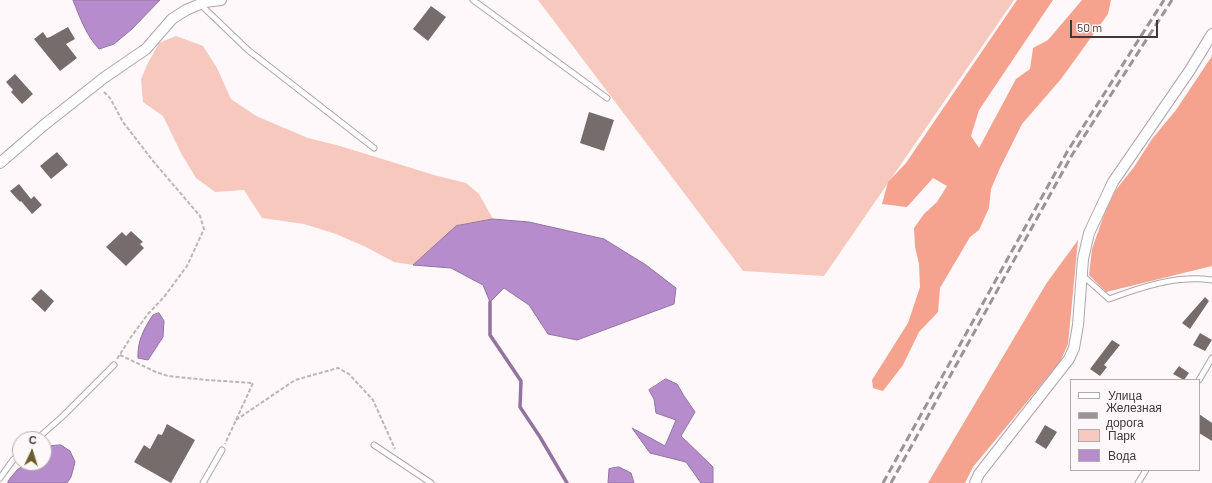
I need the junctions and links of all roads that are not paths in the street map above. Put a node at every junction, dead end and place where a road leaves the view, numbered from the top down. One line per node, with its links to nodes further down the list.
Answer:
1 (221, 0): 3 (street)
2 (473, 0): 5 (lane)
3 (200, 4): 6 (lane); 7 (street)
4 (1212, 34): 8 (street)
5 (607, 98)
6 (374, 148)
7 (0, 163)
8 (1082, 274): 9 (lane); 21 (street)
9 (1212, 280)
10 (1212, 358): 12 (lane)
11 (114, 365): 13 (lane)
12 (1200, 379)
13 (46, 431)
14 (374, 446): 20 (lane)
15 (222, 450): 19 (lane)
16 (12, 461): 18 (lane)
17 (1145, 471): 22 (lane)
18 (0, 478)
19 (203, 483)
20 (431, 483)
21 (975, 483)
22 (1138, 483)

